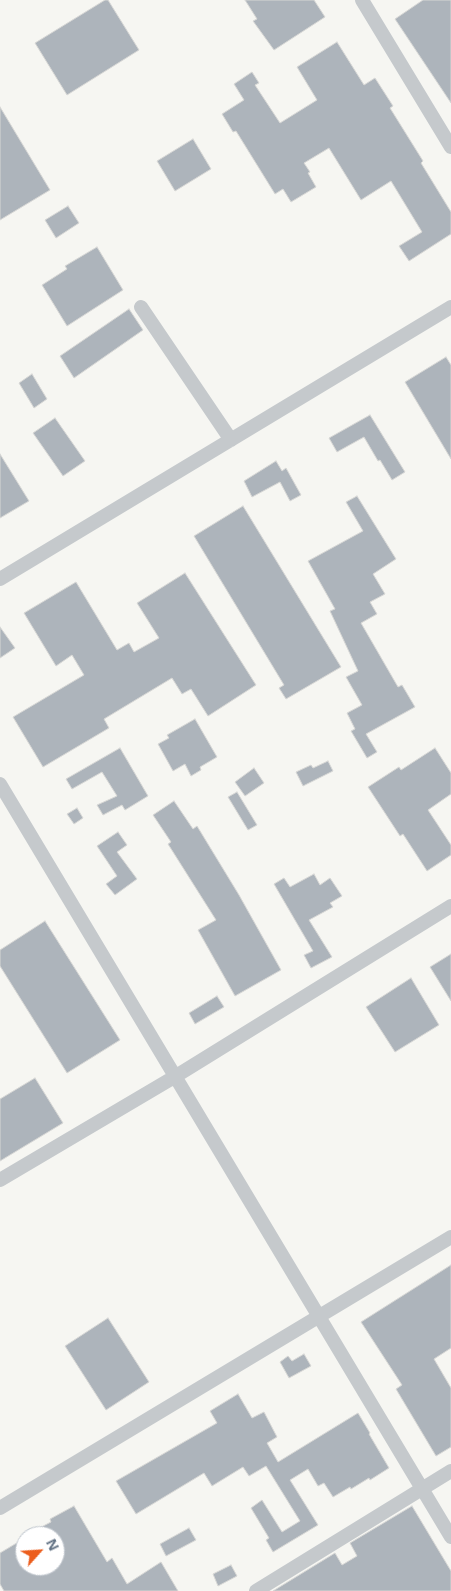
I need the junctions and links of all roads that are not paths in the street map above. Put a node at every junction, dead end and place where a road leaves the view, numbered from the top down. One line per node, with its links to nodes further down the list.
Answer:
1 (362, 0): 2 (street)
2 (451, 147)
3 (141, 307): 5 (street)
4 (451, 307): 5 (street)
5 (231, 440): 6 (street)
6 (0, 580)
7 (0, 784): 9 (street)
8 (451, 906): 9 (street)
9 (176, 1076): 10 (street); 12 (street)
10 (0, 1180)
11 (451, 1237): 12 (street)
12 (319, 1316): 14 (street); 15 (street)
13 (451, 1471): 14 (street)
14 (422, 1489): 16 (street); 17 (street)
15 (0, 1508)
16 (451, 1537)
17 (256, 1591)

